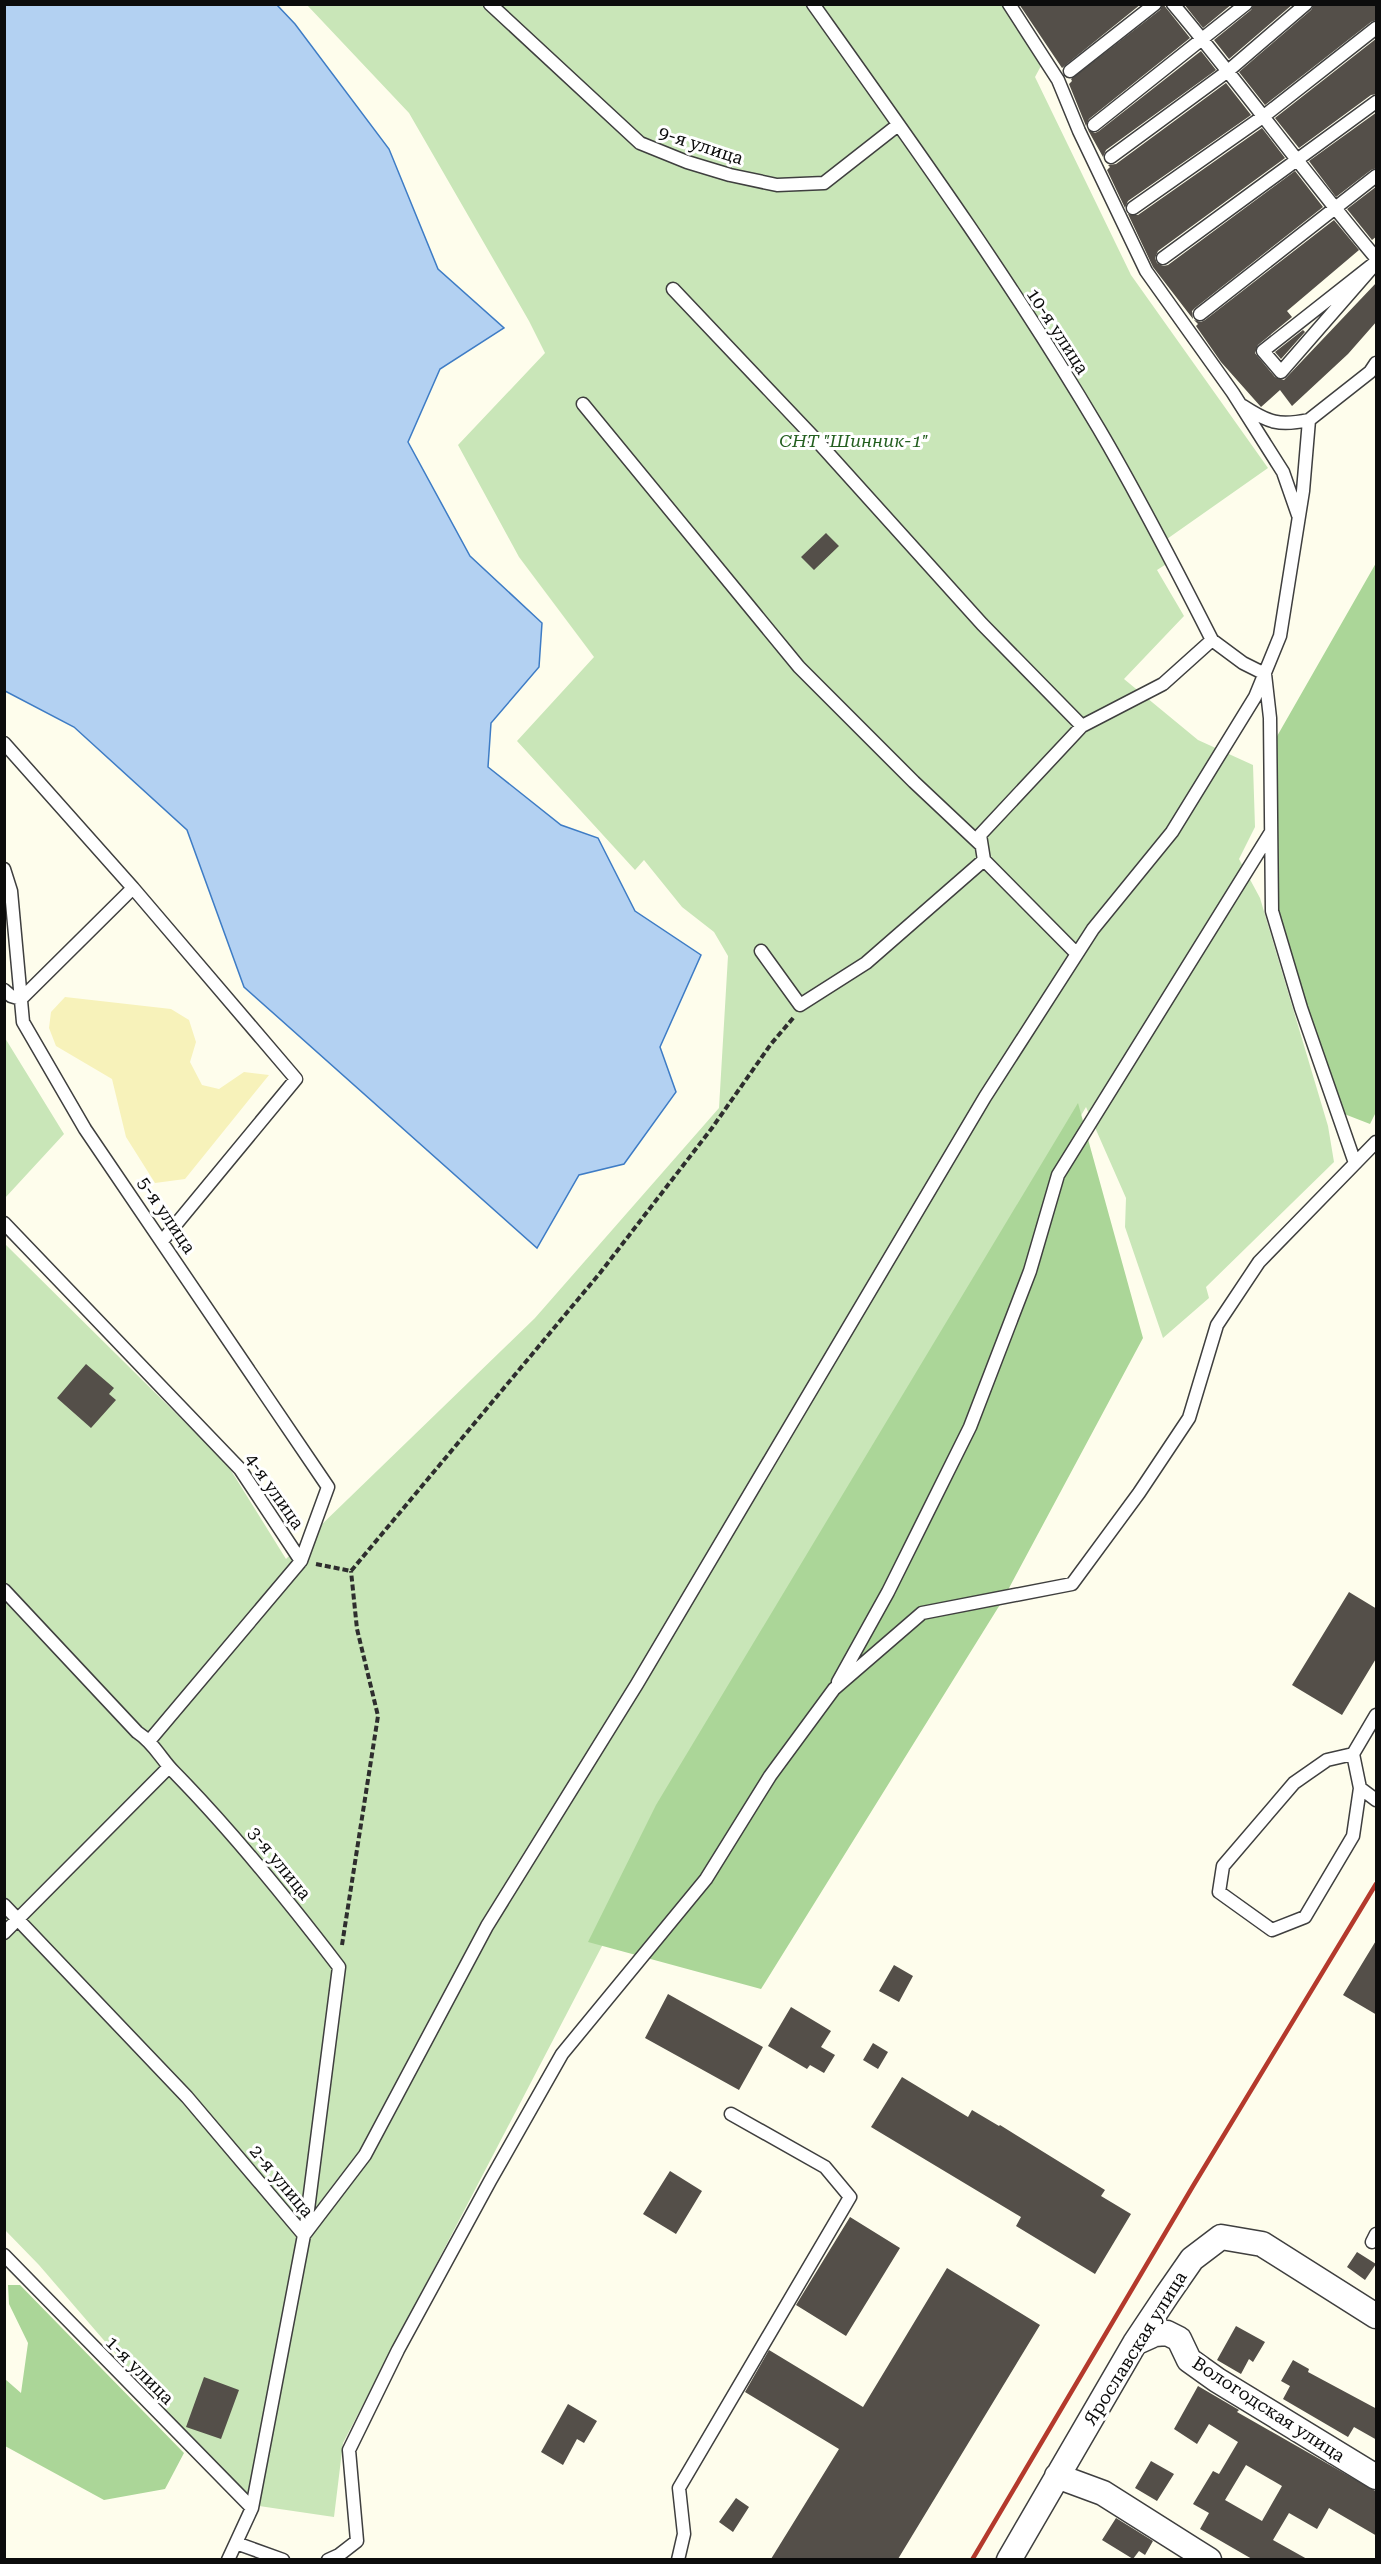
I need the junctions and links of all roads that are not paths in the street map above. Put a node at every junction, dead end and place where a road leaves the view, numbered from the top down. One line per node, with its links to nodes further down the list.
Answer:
1 (490, 4): 14 (lane, 9-я улица)
2 (813, 4): 14 (lane, 10-я улица)
3 (1009, 4): 27 (lane)
4 (1155, 4): 11 (lane)
5 (1173, 4): 9 (lane)
6 (1246, 4): 9 (lane)
7 (1306, 4): 10 (lane)
8 (1377, 28): 13 (lane)
9 (1202, 38): 10 (lane); 15 (lane)
10 (1228, 70): 13 (lane); 16 (lane)
11 (1070, 71)
12 (1377, 102): 17 (lane)
13 (1264, 116): 17 (lane); 19 (lane)
14 (898, 125): 30 (lane, 10-я улица)
15 (1094, 125)
16 (1111, 157)
17 (1295, 160): 20 (lane); 21 (lane)
18 (1377, 176): 20 (lane)
19 (1133, 208)
20 (1334, 208): 22 (lane); 24 (lane)
21 (1163, 258)
22 (1377, 261): 22 (lane)
23 (673, 289): 32 (lane)
24 (1200, 314)
25 (1377, 363): 28 (lane)
26 (583, 404): 35 (lane)
27 (1240, 404): 28 (lane); 29 (lane)
28 (1309, 420): 29 (lane)
29 (1299, 519): 31 (lane)
30 (1212, 640): 31 (lane, 10-я улица); 32 (lane)
31 (1265, 674): 34 (lane); 40 (lane)
32 (1082, 726): 35 (lane)
33 (4, 743): 38 (lane)
34 (1272, 831): 44 (lane); 49 (lane)
35 (981, 845): 36 (lane)
36 (984, 860): 39 (lane); 40 (lane)
37 (4, 869): 42 (lane, 5-я улица)
38 (133, 888): 42 (lane); 46 (lane)
39 (761, 951)
40 (1077, 954): 60 (lane)
41 (4, 990): 42 (lane)
42 (21, 999): 46 (lane, 5-я улица)
43 (1377, 1142): 44 (lane)
44 (1355, 1163): 49 (lane)
45 (4, 1223): 47 (lane, 4-я улица)
46 (163, 1240): 47 (lane, 5-я улица)
47 (301, 1561): 51 (lane)
48 (4, 1590): 51 (lane, 3-я улица)
49 (834, 1689): 70 (lane)
50 (1377, 1716): 52 (lane)
51 (150, 1740): 53 (lane, 3-я улица)
52 (1353, 1754): 54 (lane); 54 (lane)
53 (169, 1767): 57 (lane); 60 (lane, 3-я улица)
54 (1360, 1788): 55 (lane)
55 (1377, 1800)
56 (4, 1905): 57 (lane, 2-я улица)
57 (18, 1919): 58 (lane); 60 (lane, 2-я улица)
58 (4, 1933)
59 (731, 2114): 71 (lane)
60 (304, 2235): 66 (lane, 2-я улица)
61 (4, 2255): 66 (lane, 1-я улица)
62 (1377, 2316): 63 (street, Ярославская улица)
63 (1135, 2343): 64 (street, Ярославская улица); 65 (street, Вологодская улица)
64 (1057, 2476): 72 (street, Ярославская улица); 73 (street)
65 (1377, 2477)
66 (252, 2508): 67 (lane, 2-я улица)
67 (236, 2543): 68 (lane, 2-я улица); 69 (lane)
68 (228, 2559)
69 (283, 2559)
70 (328, 2559)
71 (678, 2559)
72 (1009, 2559)
73 (1209, 2559)

